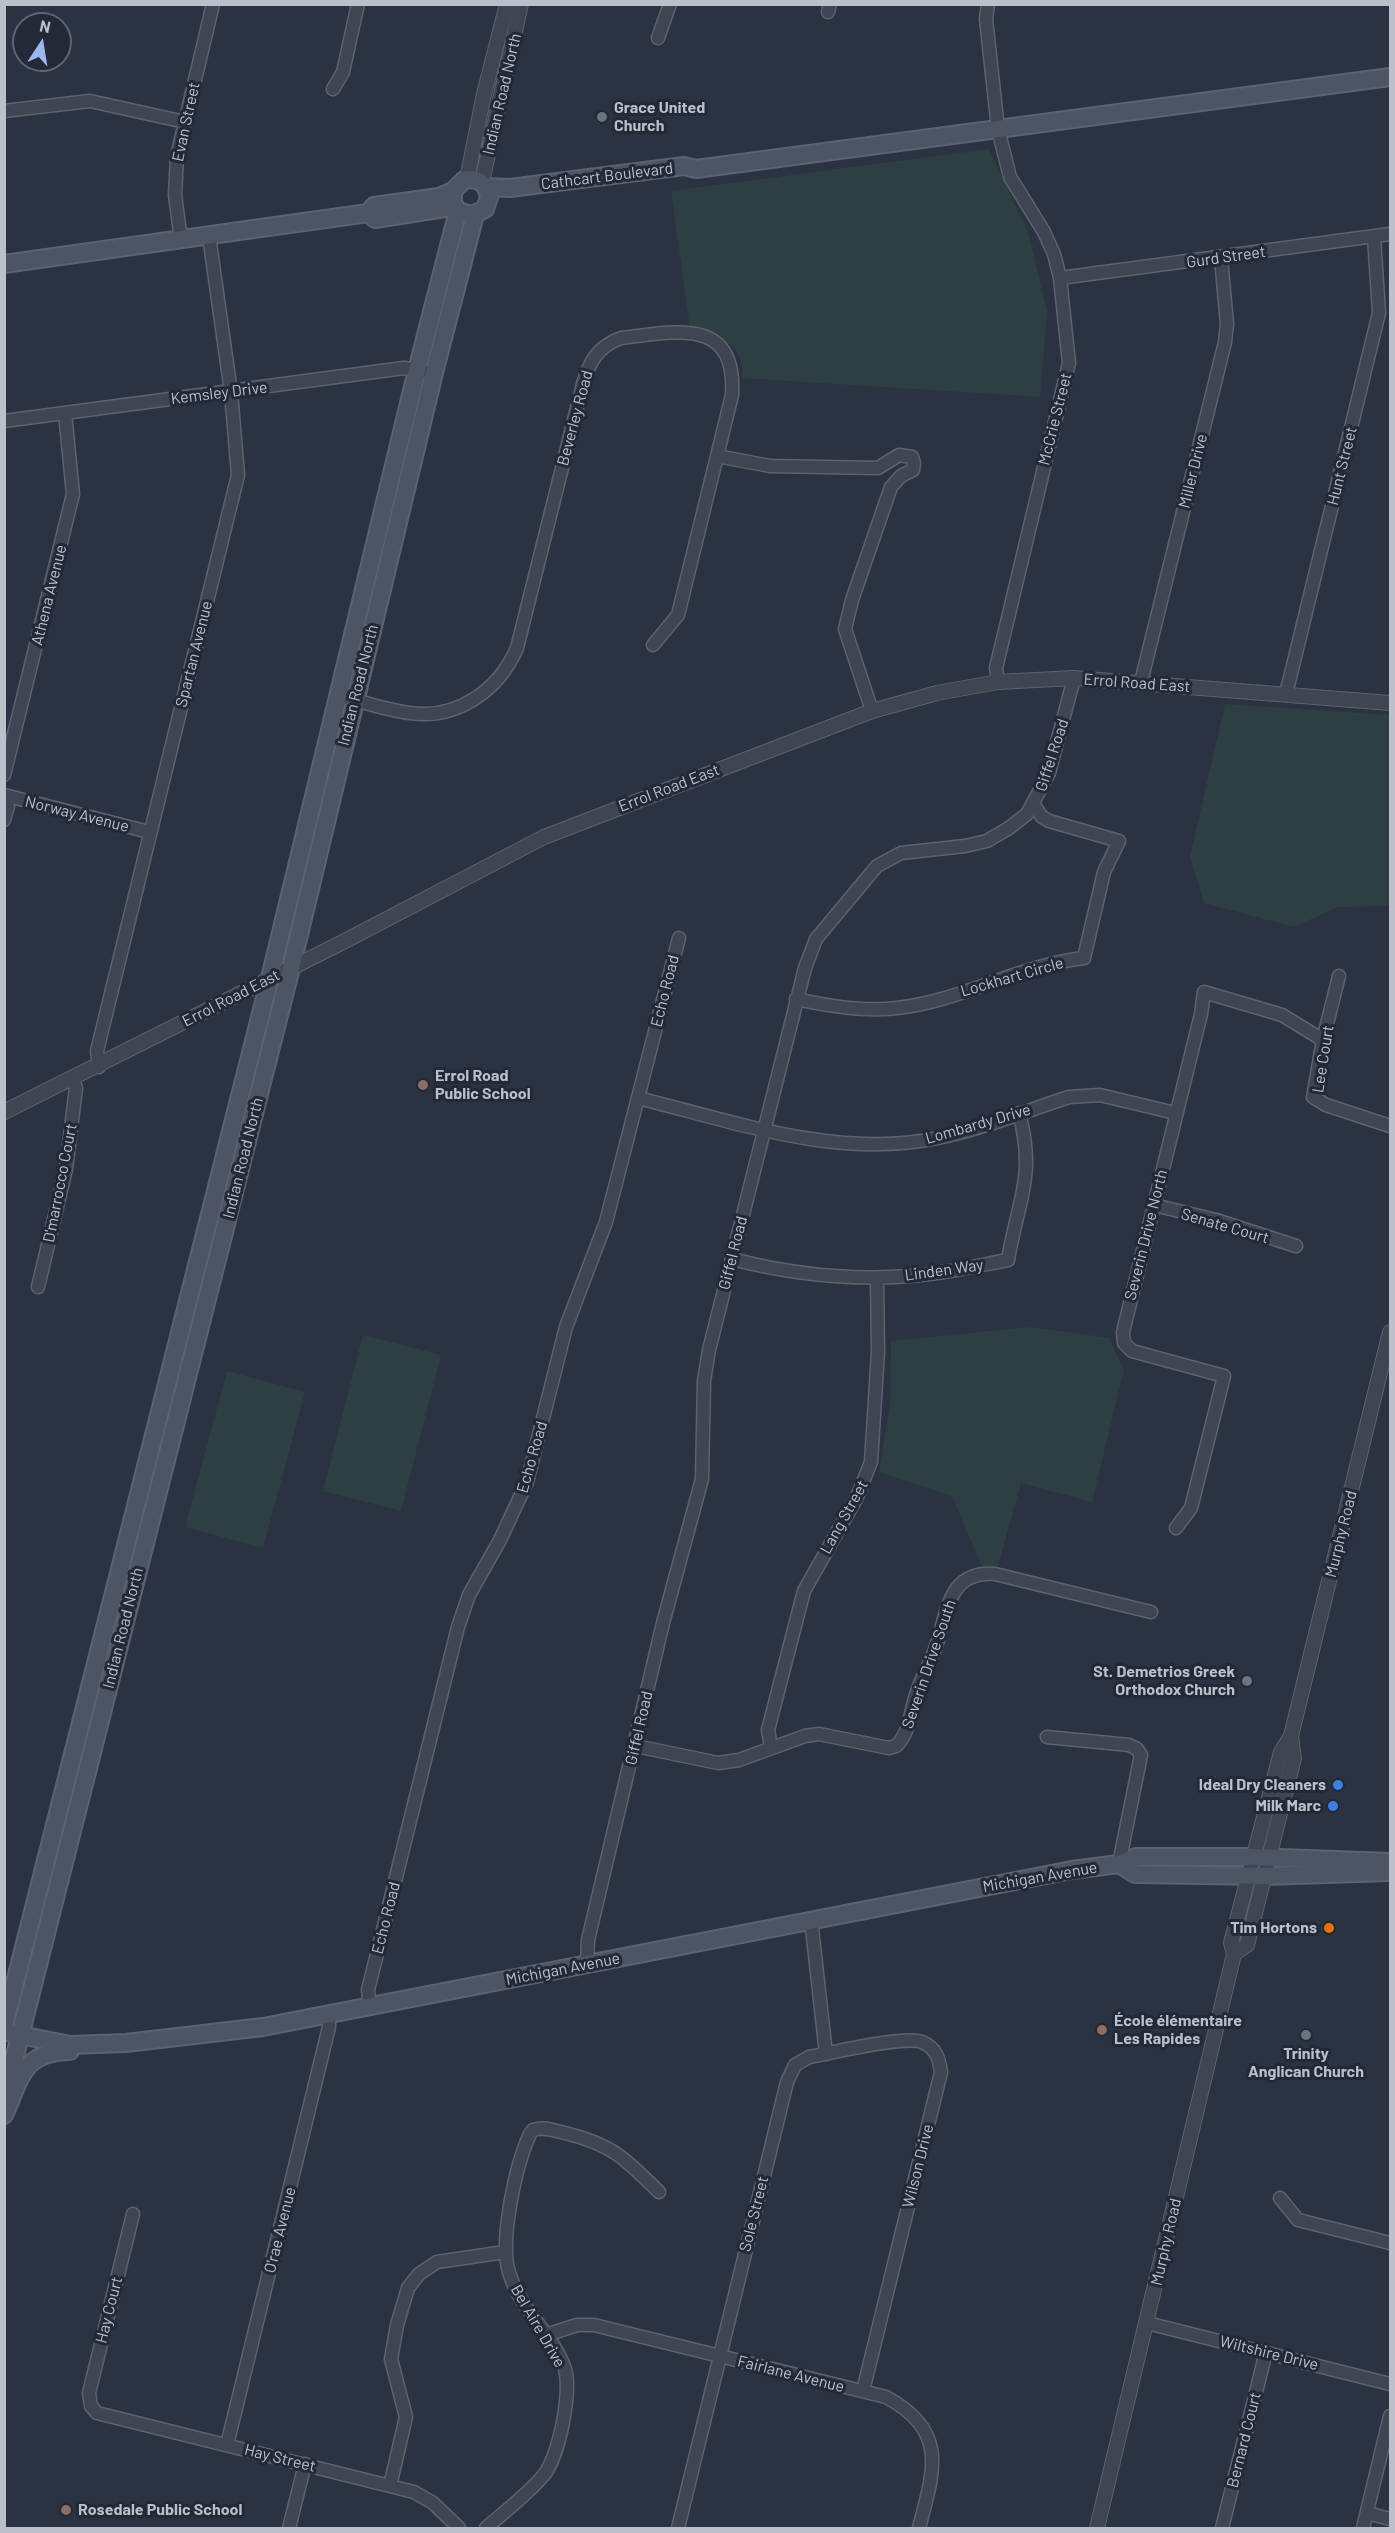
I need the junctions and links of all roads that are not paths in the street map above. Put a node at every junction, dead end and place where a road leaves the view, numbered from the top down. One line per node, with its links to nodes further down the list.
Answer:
1 (213, 4): 11 (street, Evan Street)
2 (358, 4): 9 (street)
3 (507, 4): 13 (street, Indian Road North)
4 (521, 4): 13 (street, Indian Road North)
5 (670, 4): 7 (street)
6 (988, 4): 12 (street, McCrie Street)
7 (658, 38)
8 (1390, 76): 12 (main road, Cathcart Boulevard)
9 (333, 90)
10 (4, 111): 11 (street)
11 (185, 122): 18 (street, Evan Street)
12 (999, 129): 13 (main road, Cathcart Boulevard); 21 (street, McCrie Street)
13 (481, 188): 14 (main road); 14 (main road)
14 (460, 206): 16 (main road); 22 (main road, Indian Road North); 23 (main road, Indian Road North)
15 (1390, 234): 17 (street, Gurd Street)
16 (209, 236): 18 (main road); 24 (street, Spartan Avenue)
17 (1374, 237): 19 (street, Gurd Street); 32 (street, Hunt Street)
18 (180, 240): 20 (main road)
19 (1221, 258): 21 (street, Gurd Street); 31 (street, Miller Drive)
20 (4, 264)
21 (1060, 278): 30 (street, McCrie Street)
22 (417, 370): 23 (street, Kemsley Drive); 24 (street, Kemsley Drive); 33 (main road, Indian Road North)
23 (434, 373): 34 (main road, Indian Road North)
24 (231, 392): 25 (street, Kemsley Drive); 41 (street, Spartan Avenue)
25 (65, 413): 26 (street, Kemsley Drive); 37 (street, Athena Avenue)
26 (4, 421)
27 (717, 456): 28 (street, Beverley Road); 34 (street, Beverley Road); 36 (street)
28 (653, 645)
29 (1074, 678): 30 (street, Errol Road East); 31 (street, Errol Road East); 39 (street, Giffel Road)
30 (998, 682): 36 (street, Errol Road East)
31 (1141, 682): 32 (street, Errol Road East)
32 (1286, 694): 35 (street, Errol Road East)
33 (337, 695): 34 (street, Beverley Road); 45 (main road, Indian Road North)
34 (354, 699): 43 (main road, Indian Road North)
35 (1390, 704)
36 (872, 711): 43 (street, Errol Road East)
37 (4, 776)
38 (4, 797): 40 (street); 41 (street, Norway Avenue)
39 (1034, 805): 46 (street, Giffel Road); 46 (street, Lockhart Circle)
40 (4, 820)
41 (149, 832): 48 (street, Spartan Avenue)
42 (679, 938): 50 (street, Echo Road)
43 (291, 968): 45 (street, Errol Road East); 76 (main road, Indian Road North)
44 (1339, 976): 47 (street, Lee Court)
45 (270, 978): 48 (street, Errol Road East); 76 (main road, Indian Road North)
46 (796, 999): 55 (street, Giffel Road)
47 (1323, 1041): 53 (street, Severin Drive North); 54 (street, Lee Court)
48 (99, 1066): 49 (street, Errol Road East)
49 (73, 1079): 51 (street, Errol Road East); 60 (street, D'marrocco Court)
50 (638, 1098): 55 (street, Lombardy Drive); 74 (street, Echo Road)
51 (4, 1112)
52 (1019, 1113): 53 (street, Lombardy Drive); 55 (street, Lombardy Drive); 59 (street, Linden Way)
53 (1175, 1113): 56 (street, Severin Drive North)
54 (1390, 1126)
55 (765, 1128): 58 (street, Giffel Road)
56 (1154, 1205): 57 (street, Senate Court); 62 (street, Severin Drive North)
57 (1296, 1246)
58 (732, 1259): 59 (street, Linden Way); 65 (street, Giffel Road)
59 (877, 1278): 66 (street, Lang Street)
60 (38, 1287)
61 (1390, 1332): 67 (street, Murphy Road)
62 (1176, 1528)
63 (1151, 1612): 66 (street, Severin Drive South)
64 (1047, 1737): 69 (street)
65 (636, 1746): 66 (street, Severin Drive South); 73 (street, Giffel Road)
66 (771, 1747)
67 (1261, 1858): 68 (main road, Michigan Avenue); 69 (main road, Michigan Avenue); 71 (street, Murphy Road)
68 (1390, 1862)
69 (1119, 1864): 71 (main road, Michigan Avenue); 72 (main road, Michigan Avenue)
70 (1390, 1872): 71 (main road, Michigan Avenue)
71 (1257, 1876): 86 (street, Murphy Road)
72 (811, 1919): 73 (main road, Michigan Avenue); 78 (street)
73 (587, 1964): 74 (main road, Michigan Avenue)
74 (370, 2007): 75 (main road, Michigan Avenue)
75 (329, 2014): 77 (main road, Michigan Avenue); 94 (street, O'rae Avenue)
76 (9, 2031): 77 (main road, Michigan Avenue); 79 (main road, Indian Road North)
77 (126, 2043): 80 (main road)
78 (826, 2054): 89 (street, Sole Street); 91 (street, Wilson Drive)
79 (4, 2099)
80 (4, 2115)
81 (659, 2192): 85 (street, Bel Aire Drive)
82 (1280, 2198): 84 (street)
83 (134, 2214): 92 (street, Hay Court)
84 (1390, 2243)
85 (505, 2252): 87 (street, Bel Aire Drive); 96 (street)
86 (1147, 2323): 88 (street, Wiltshire Drive); 104 (street, Murphy Road)
87 (546, 2335): 89 (street, Fairlane Avenue); 101 (street, Bel Aire Drive)
88 (1266, 2352): 90 (street, Wiltshire Drive); 105 (street, Bernard Court)
89 (718, 2356): 91 (street, Fairlane Avenue); 102 (street, Sole Street)
90 (1390, 2384)
91 (863, 2391): 103 (street, Fairlane Avenue)
92 (91, 2406): 94 (street, Hay Street)
93 (1390, 2416): 97 (street)
94 (227, 2445): 95 (street, Hay Street)
95 (304, 2464): 96 (street, Hay Street); 99 (street)
96 (390, 2486): 100 (street, Hay Street)
97 (1367, 2513): 98 (street); 106 (street)
98 (1390, 2518)
99 (289, 2529)
100 (459, 2529)
101 (486, 2529)
102 (678, 2529)
103 (919, 2529)
104 (1097, 2529)
105 (1222, 2529)
106 (1363, 2529)

